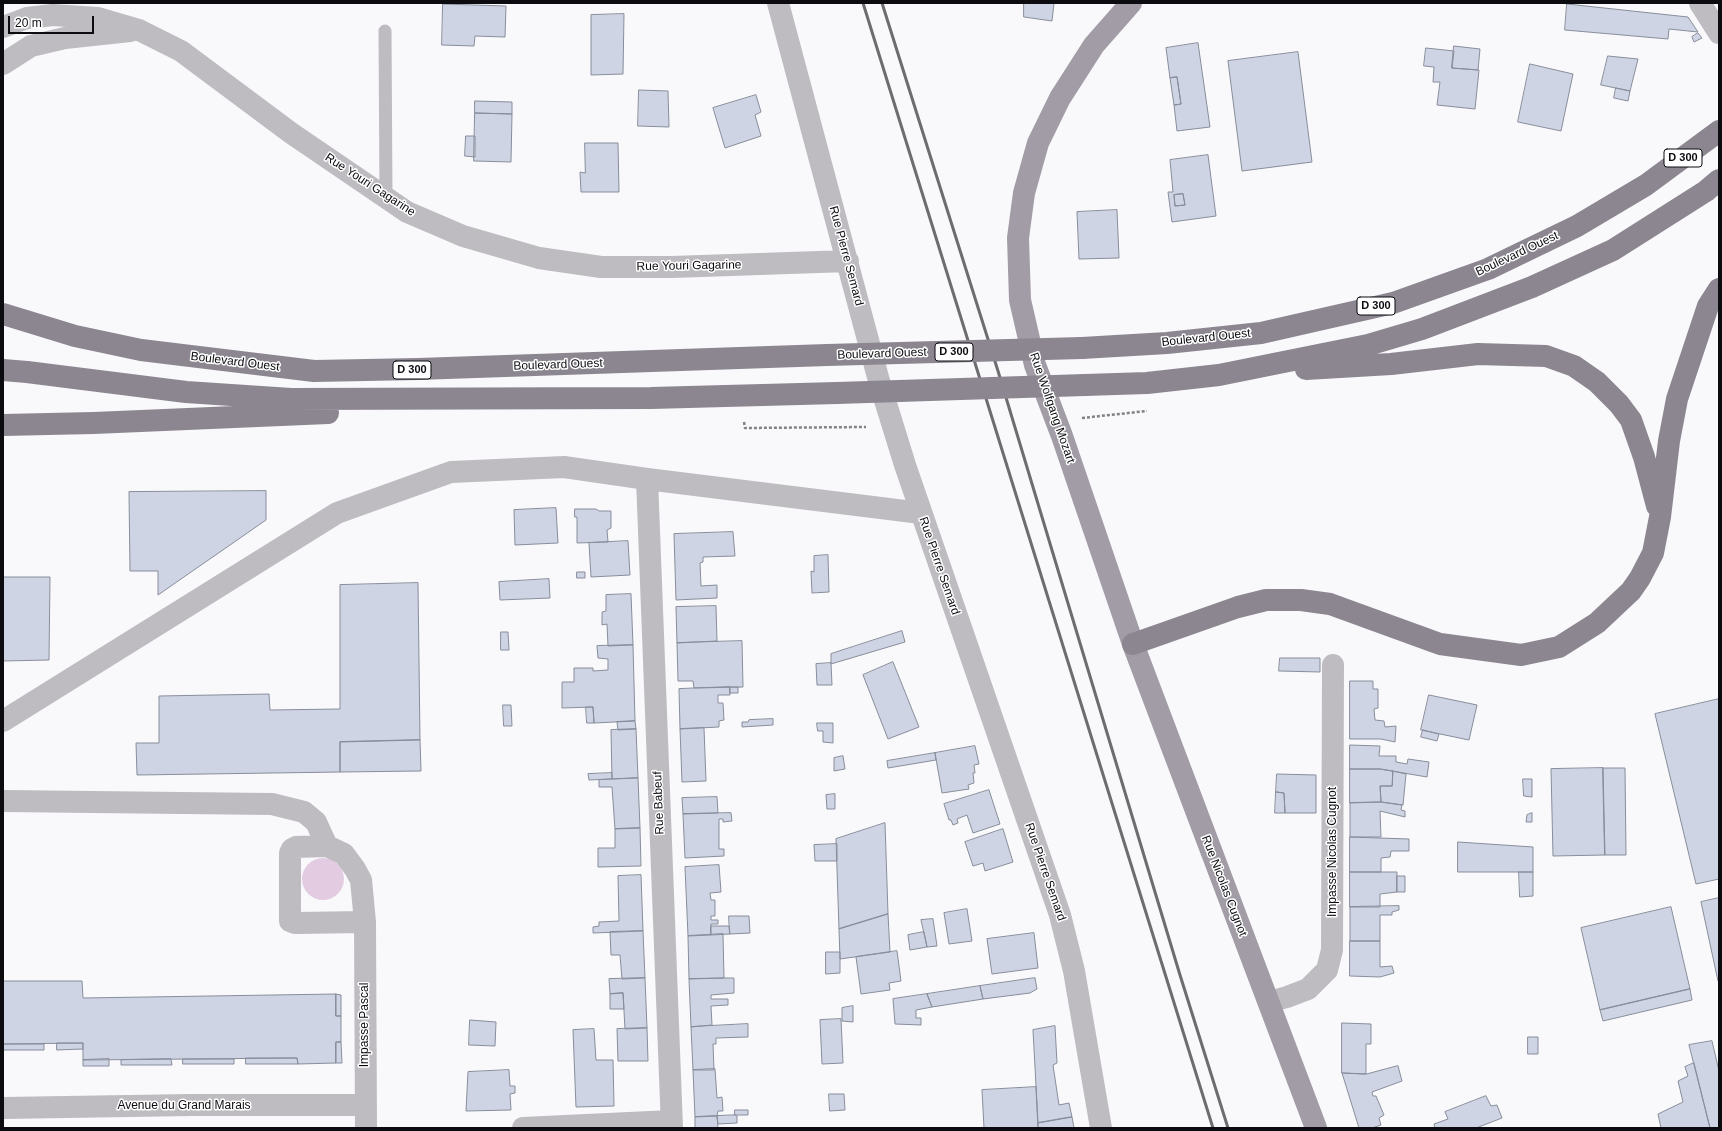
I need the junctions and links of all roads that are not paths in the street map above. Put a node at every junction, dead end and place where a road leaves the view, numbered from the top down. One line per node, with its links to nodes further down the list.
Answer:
1 (778, 3): 12 (street, Rue Pierre Semard)
2 (1131, 3): 22 (street, Rue Wolfgang Mozart)
3 (1700, 3): 7 (street)
4 (3, 27): 5 (street, Rue Youri Gagarine)
5 (140, 30): 8 (street); 11 (street, Rue Youri Gagarine)
6 (385, 31): 11 (lane)
7 (1719, 32)
8 (3, 64)
9 (1719, 131): 14 (main road, Boulevard Ouest / D 300, bridge)
10 (1719, 180): 16 (main road)
11 (386, 197): 12 (street, Rue Youri Gagarine)
12 (848, 261): 20 (street, Rue Pierre Semard)
13 (1719, 289): 21 (main road)
14 (3, 314)
15 (3, 370): 17 (main road)
16 (1218, 375): 17 (main road, bridge); 21 (main road)
17 (651, 398): 18 (main road)
18 (3, 425)
19 (647, 479): 20 (street); 24 (street); 31 (street, Rue Babeuf)
20 (921, 513): 34 (street, Rue Pierre Semard)
21 (1660, 517): 22 (main road)
22 (1132, 644): 28 (street, Rue Nicolas Cugnot)
23 (1333, 665): 28 (street, Impasse Nicolas Cugnot)
24 (3, 721)
25 (3, 801): 26 (street)
26 (327, 846): 27 (street, Impasse Pascal); 27 (street, Impasse Pascal)
27 (365, 922): 29 (street, Impasse Pascal)
28 (1268, 1002): 35 (street, Rue Nicolas Cugnot)
29 (366, 1105): 30 (street, Avenue du Grand Marais); 32 (street, Impasse Pascal)
30 (3, 1108)
31 (671, 1125): 33 (street)
32 (366, 1128)
33 (523, 1128)
34 (1100, 1128)
35 (1316, 1128)

